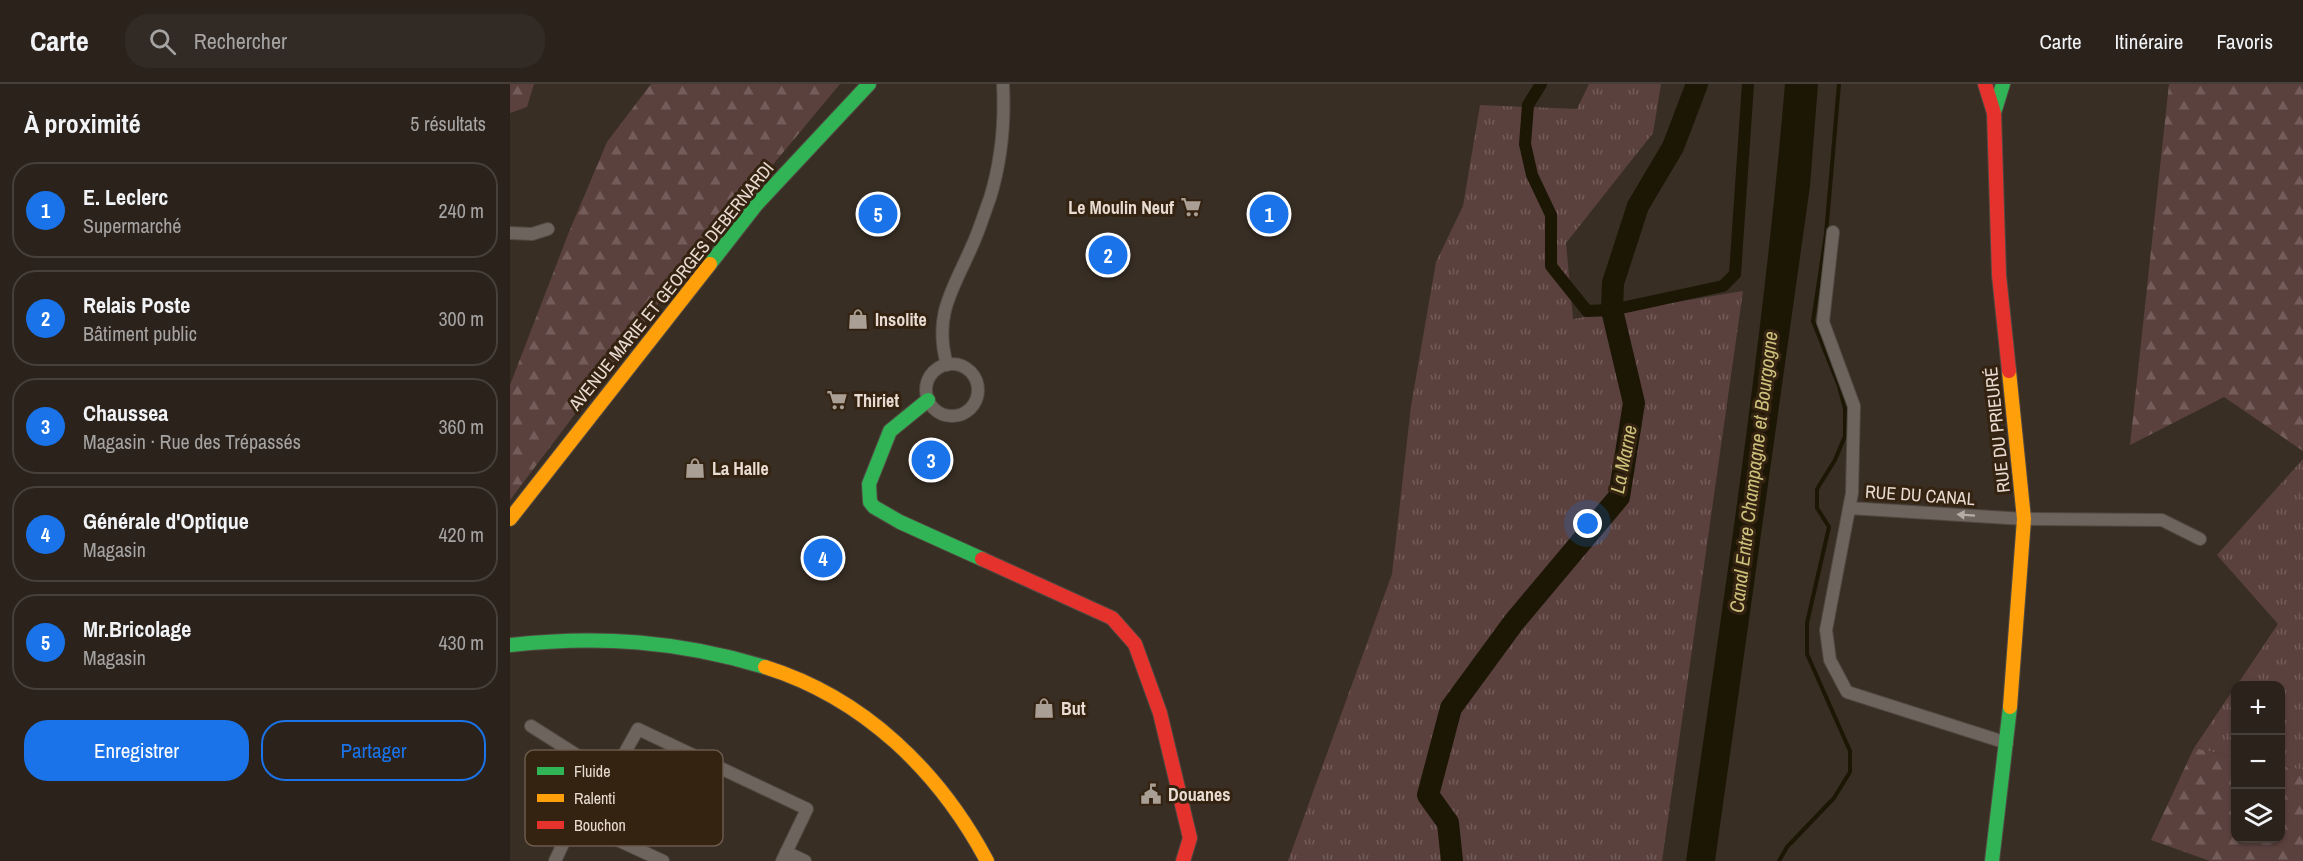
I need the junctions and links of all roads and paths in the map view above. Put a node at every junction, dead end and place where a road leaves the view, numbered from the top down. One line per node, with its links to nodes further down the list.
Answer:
1 (869, 84): 12 (street, AVENUE MARIE ET GEORGES DEBERNARDI)
2 (1003, 84): 9 (street)
3 (1985, 84): 5 (street, RUE DU PRIEURÉ)
4 (2003, 84): 5 (street, RUE DU PRIEURÉ)
5 (1994, 113): 13 (street, RUE DU PRIEURÉ)
6 (548, 229): 8 (street)
7 (1833, 232): 11 (street)
8 (510, 233)
9 (947, 365): 10 (street); 10 (street)
10 (928, 400): 29 (street)
11 (1849, 508): 13 (street, RUE DU CANAL, one-way to 11); 17 (street)
12 (510, 519)
13 (2024, 519): 14 (street, RUE DU CANAL); 17 (street, RUE DU PRIEURÉ)
14 (2200, 539)
15 (510, 645): 28 (street)
16 (531, 726): 18 (street)
17 (2007, 743): 30 (street, RUE DU PRIEURÉ)
18 (569, 750)
19 (625, 750): 20 (street)
20 (682, 750)
21 (723, 769): 24 (street)
22 (562, 846): 25 (street)
23 (630, 846): 26 (street)
24 (784, 856): 27 (street)
25 (555, 861)
26 (663, 861)
27 (806, 861)
28 (987, 861)
29 (1184, 861)
30 (1992, 861)

